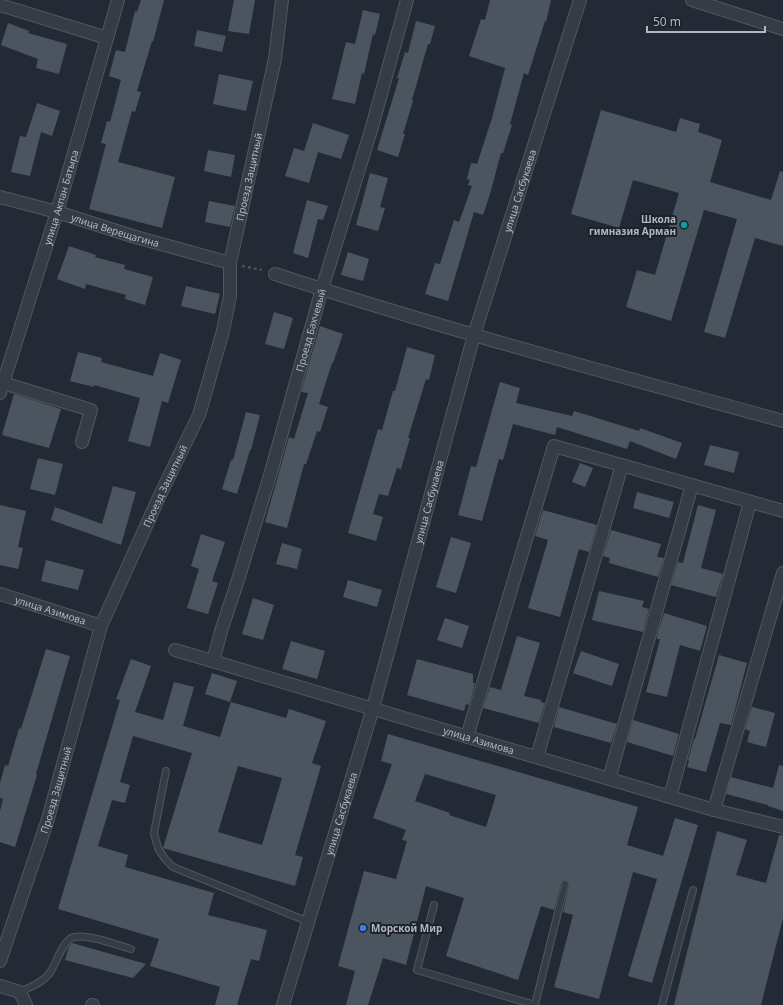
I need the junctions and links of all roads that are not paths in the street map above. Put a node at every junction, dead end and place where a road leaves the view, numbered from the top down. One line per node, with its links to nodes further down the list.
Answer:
1 (118, 0): 8 (street, улица Акпан Батыра)
2 (282, 0): 11 (street, Проезд Защитный)
3 (408, 0): 13 (street, Проезд Бахчевый)
4 (580, 0): 14 (street, улица Сасбукаева)
5 (692, 0): 7 (street)
6 (0, 4): 8 (street)
7 (783, 29)
8 (107, 38): 10 (street, улица Акпан Батыра)
9 (0, 197): 10 (street, улица Верещагина)
10 (57, 212): 11 (street, улица Верещагина); 15 (street, улица Акпан Батыра)
11 (230, 263): 24 (street, Проезд Защитный)
12 (275, 274): 13 (street)
13 (322, 289): 14 (street); 26 (street, Проезд Бахчевый)
14 (474, 335): 16 (street); 27 (street, улица Сасбукаева)
15 (2, 388): 17 (street)
16 (783, 421)
17 (82, 442)
18 (622, 465): 19 (street); 28 (street); 29 (street)
19 (692, 485): 20 (street); 31 (street)
20 (750, 502): 21 (street); 32 (street)
21 (783, 511)
22 (783, 573): 33 (street)
23 (0, 594): 24 (street, улица Азимова)
24 (101, 626): 40 (street, Проезд Защитный)
25 (175, 650): 26 (street, улица Азимова)
26 (213, 661): 27 (street, улица Азимова)
27 (373, 708): 28 (street, улица Азимова); 38 (street, улица Сасбукаева)
28 (467, 736): 29 (street, улица Азимова)
29 (537, 757): 31 (street, улица Азимова)
30 (166, 771): 38 (lane)
31 (609, 779): 32 (street, улица Азимова)
32 (670, 797): 33 (street, улица Азимова)
33 (714, 810): 34 (street, улица Азимова)
34 (783, 828)
35 (565, 884): 37 (lane)
36 (693, 890): 45 (lane)
37 (434, 905)
38 (309, 922): 44 (street, улица Сасбукаева)
39 (131, 949): 42 (lane)
40 (0, 961)
41 (0, 986): 42 (street)
42 (20, 992): 43 (street)
43 (26, 1005)
44 (283, 1005)
45 (662, 1005)

